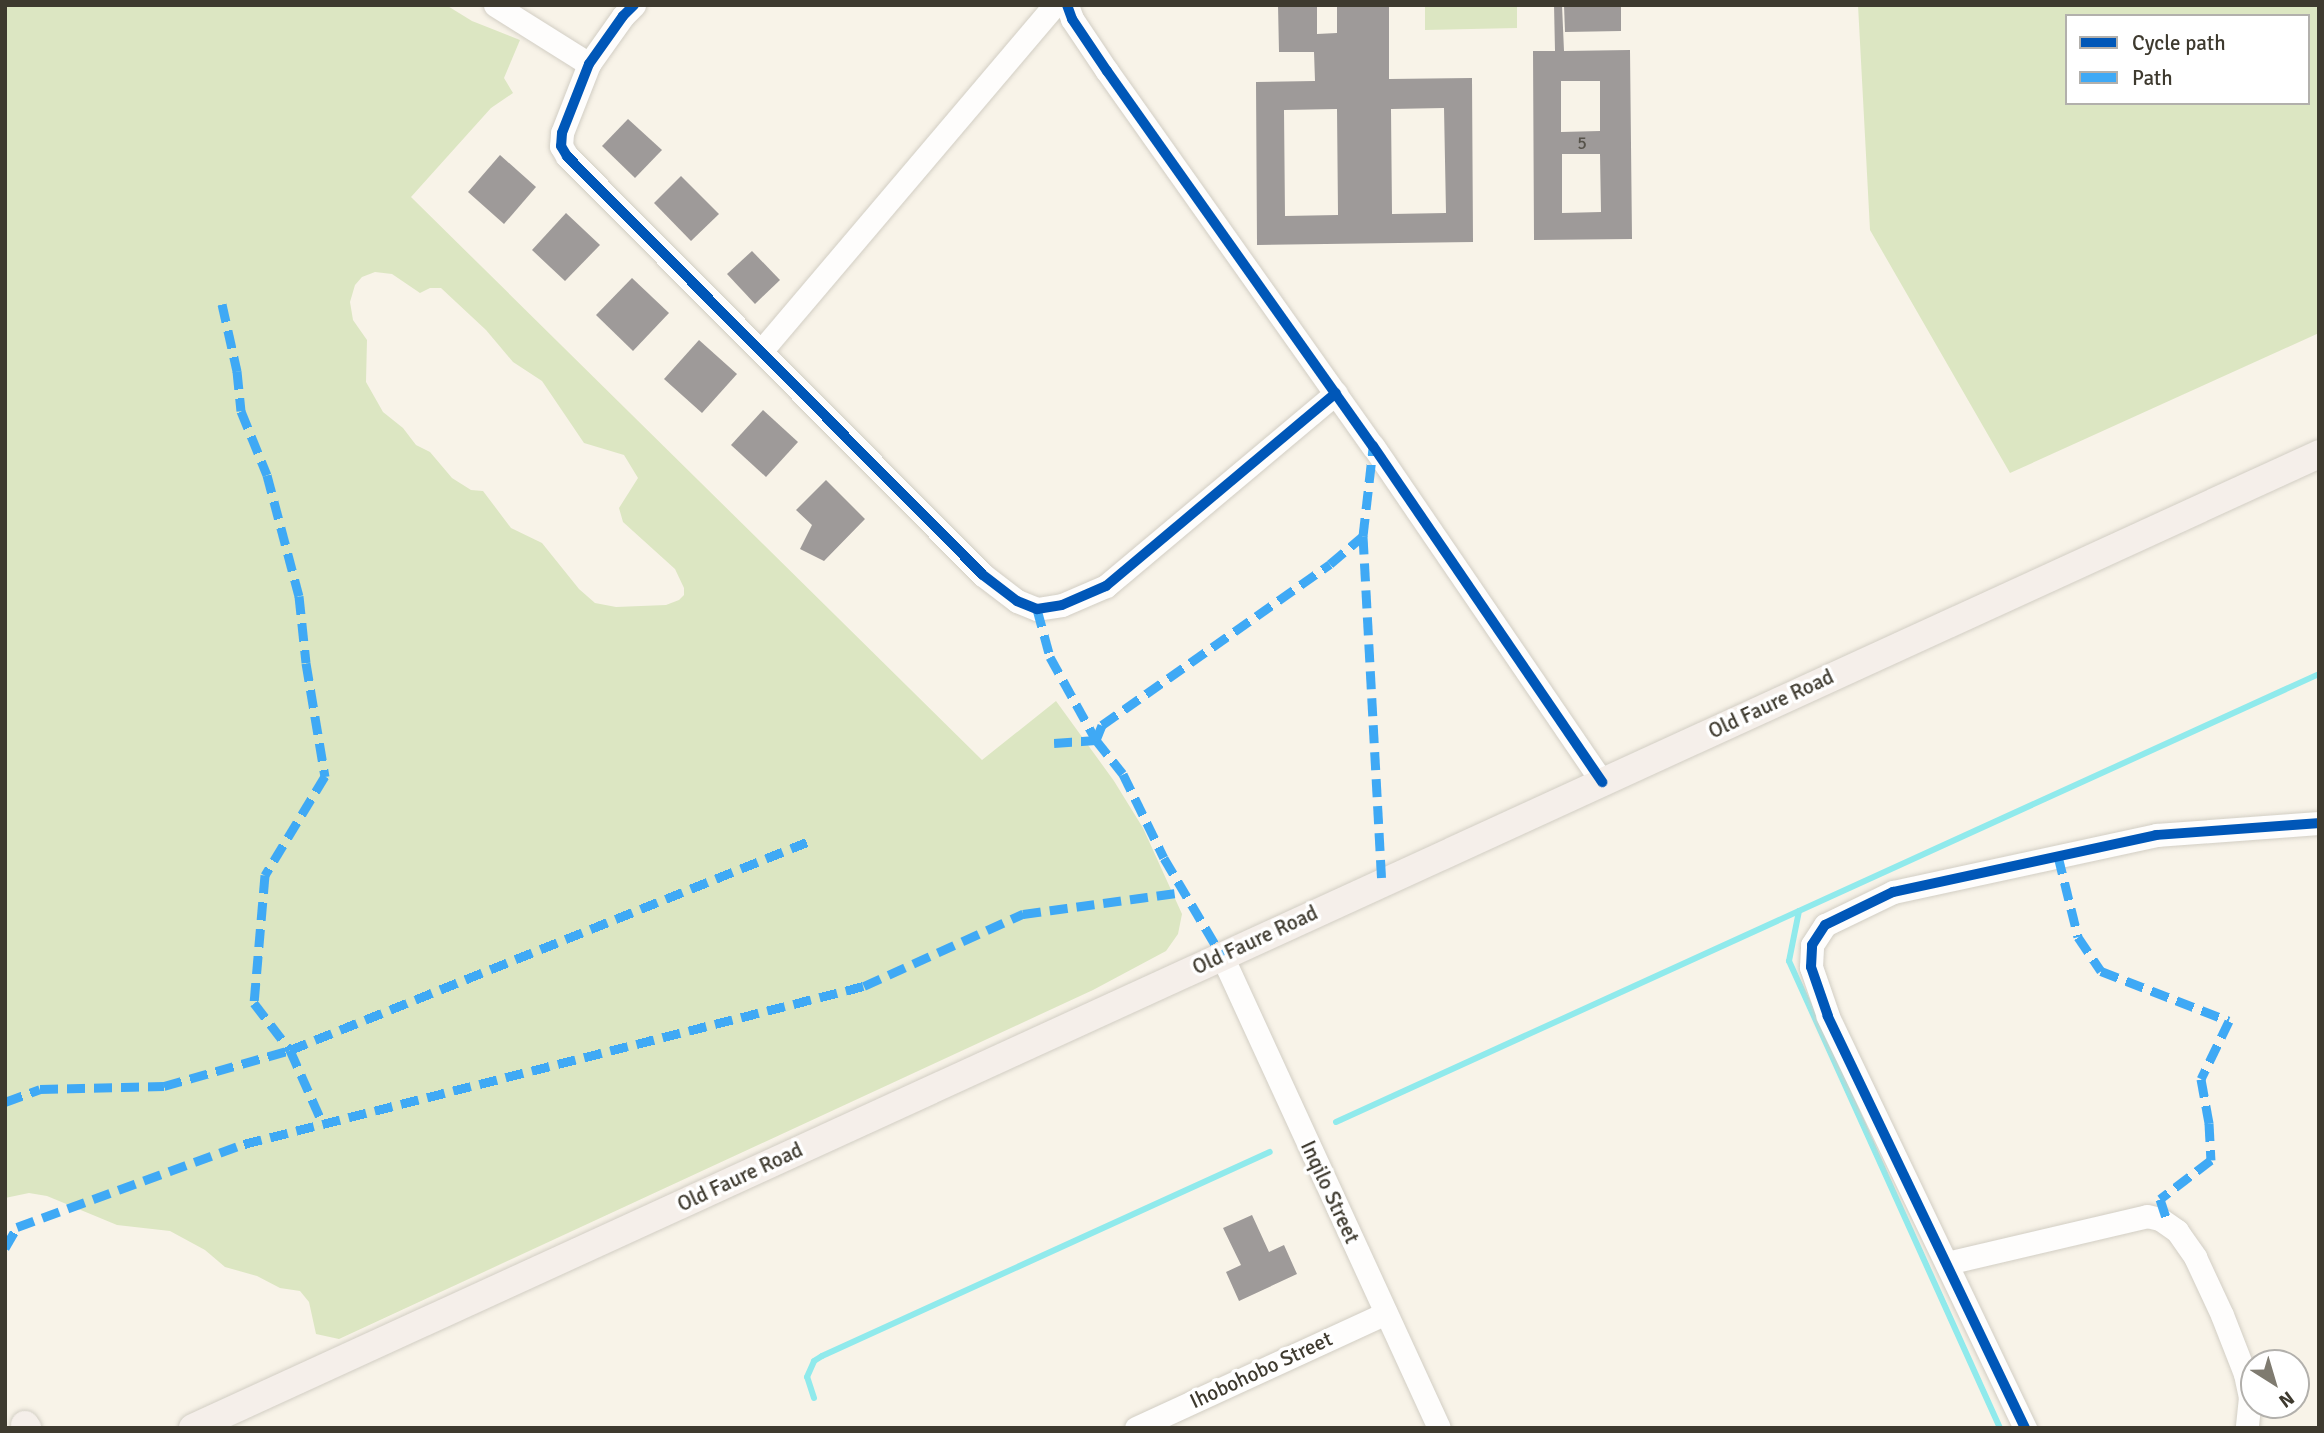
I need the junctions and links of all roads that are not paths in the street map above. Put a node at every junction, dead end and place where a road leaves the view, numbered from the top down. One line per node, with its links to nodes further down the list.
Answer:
1 (495, 5): 5 (street)
2 (634, 5): 5 (street)
3 (1055, 5): 6 (street)
4 (1068, 5): 7 (street)
5 (589, 64): 6 (street)
6 (762, 350): 7 (street)
7 (1336, 393): 9 (street)
8 (2319, 454): 9 (main road, Old Faure Road)
9 (1601, 782): 11 (main road, Old Faure Road)
10 (2319, 823): 12 (street)
11 (1222, 956): 13 (street, Inqilo Street); 14 (main road, Old Faure Road)
12 (1947, 1263): 17 (street); 18 (street)
13 (1386, 1313): 15 (street, Ihobohobo Street); 16 (street, Inqilo Street)
14 (192, 1428)
15 (1136, 1428)
16 (1439, 1428)
17 (2025, 1428)
18 (2247, 1428)

